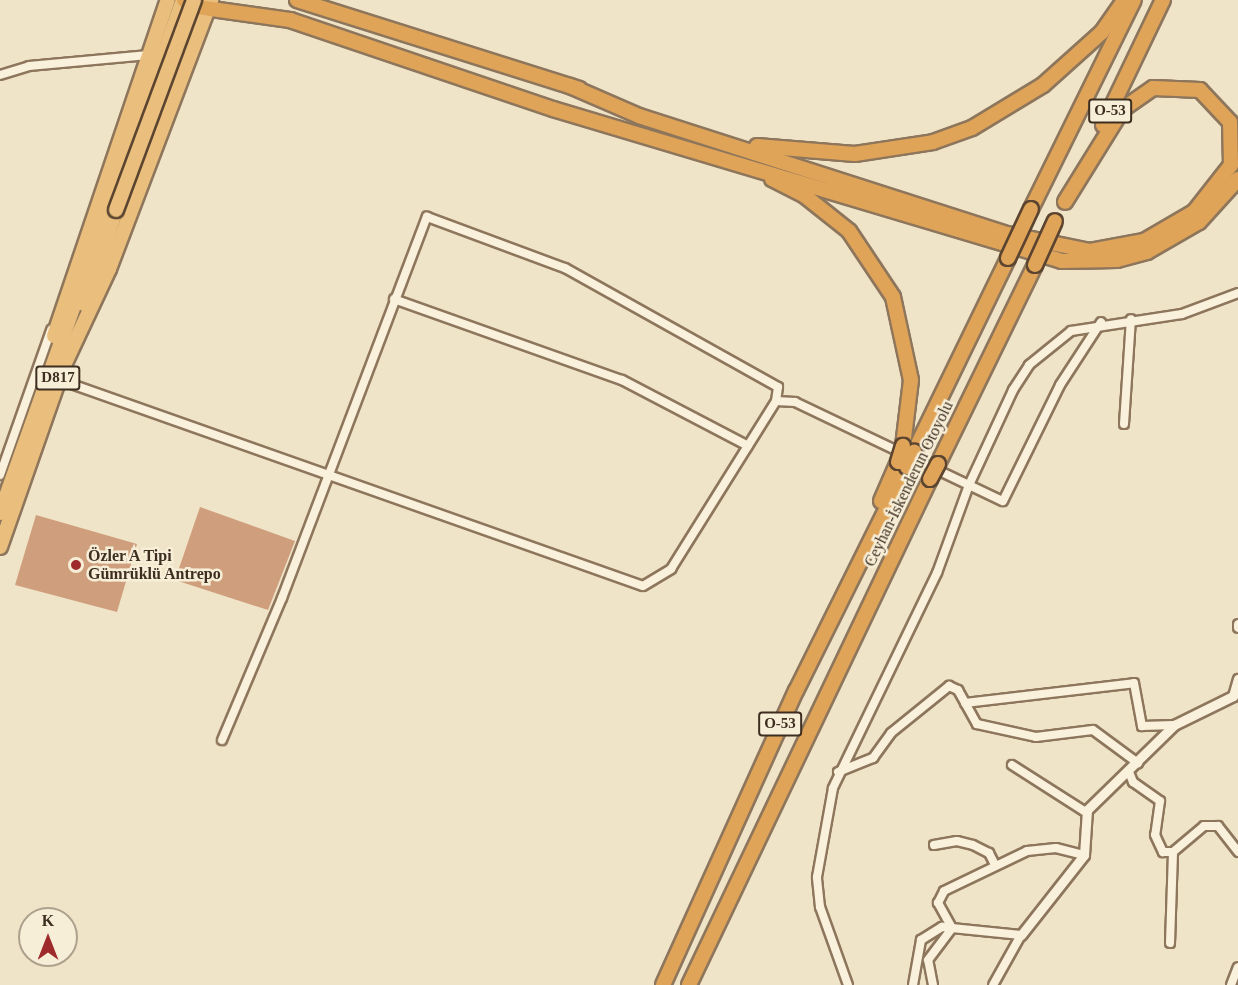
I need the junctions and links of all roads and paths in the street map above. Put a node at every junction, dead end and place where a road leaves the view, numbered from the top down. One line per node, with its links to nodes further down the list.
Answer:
1 (168, 0): 9 (highway)
2 (184, 0): 8 (highway); 15 (highway, D817)
3 (194, 0): 15 (highway, D817, bridge)
4 (297, 0): 11 (highway)
5 (1124, 0): 11 (highway)
6 (1134, 0): 26 (highway, Ceyhan-İskenderun Otoyolu / O-53, bridge)
7 (1163, 0): 14 (highway, Ceyhan-İskenderun Otoyolu / O-53)
8 (210, 4): 12 (highway); 21 (highway)
9 (148, 55): 10 (street); 18 (highway)
10 (0, 75)
11 (570, 86): 14 (highway)
12 (683, 145): 13 (highway); 26 (highway)
13 (1238, 179)
14 (1065, 202): 51 (highway, Ceyhan-İskenderun Otoyolu / O-53, bridge)
15 (111, 208): 21 (highway, D817); 22 (highway, D817)
16 (1238, 292): 19 (street)
17 (394, 299): 23 (street); 25 (street); 27 (street)
18 (58, 312): 22 (highway); 28 (street)
19 (1131, 319): 20 (street); 24 (street)
20 (1101, 322): 29 (street); 29 (street)
21 (65, 363): 22 (highway, D817)
22 (52, 377): 27 (street); 30 (highway, D817); 31 (highway, D817)
23 (776, 401): 25 (street); 29 (street)
24 (1124, 424)
25 (748, 446): 27 (street)
26 (909, 449): 50 (highway, Ceyhan-İskenderun Otoyolu / O-53, bridge)
27 (327, 473): 35 (street)
28 (0, 476)
29 (969, 485): 38 (street)
30 (0, 513)
31 (0, 547)
32 (1238, 680): 34 (street)
33 (965, 703): 34 (street); 36 (street); 38 (street)
34 (1174, 725): 36 (street)
35 (222, 740)
36 (1138, 762): 39 (street)
37 (1012, 765): 40 (street)
38 (838, 772): 52 (street)
39 (1129, 772): 40 (street); 42 (street)
40 (1087, 813): 44 (street)
41 (934, 846): 45 (street)
42 (1173, 852): 43 (street); 48 (street)
43 (1238, 852)
44 (1084, 855): 45 (street); 47 (street)
45 (994, 865): 46 (street)
46 (952, 928): 47 (street); 53 (street); 54 (street)
47 (1021, 935): 55 (street)
48 (1170, 943)
49 (1238, 967): 56 (street)
50 (663, 985)
51 (689, 985)
52 (848, 985)
53 (913, 985)
54 (933, 985)
55 (993, 985)
56 (1231, 985)

